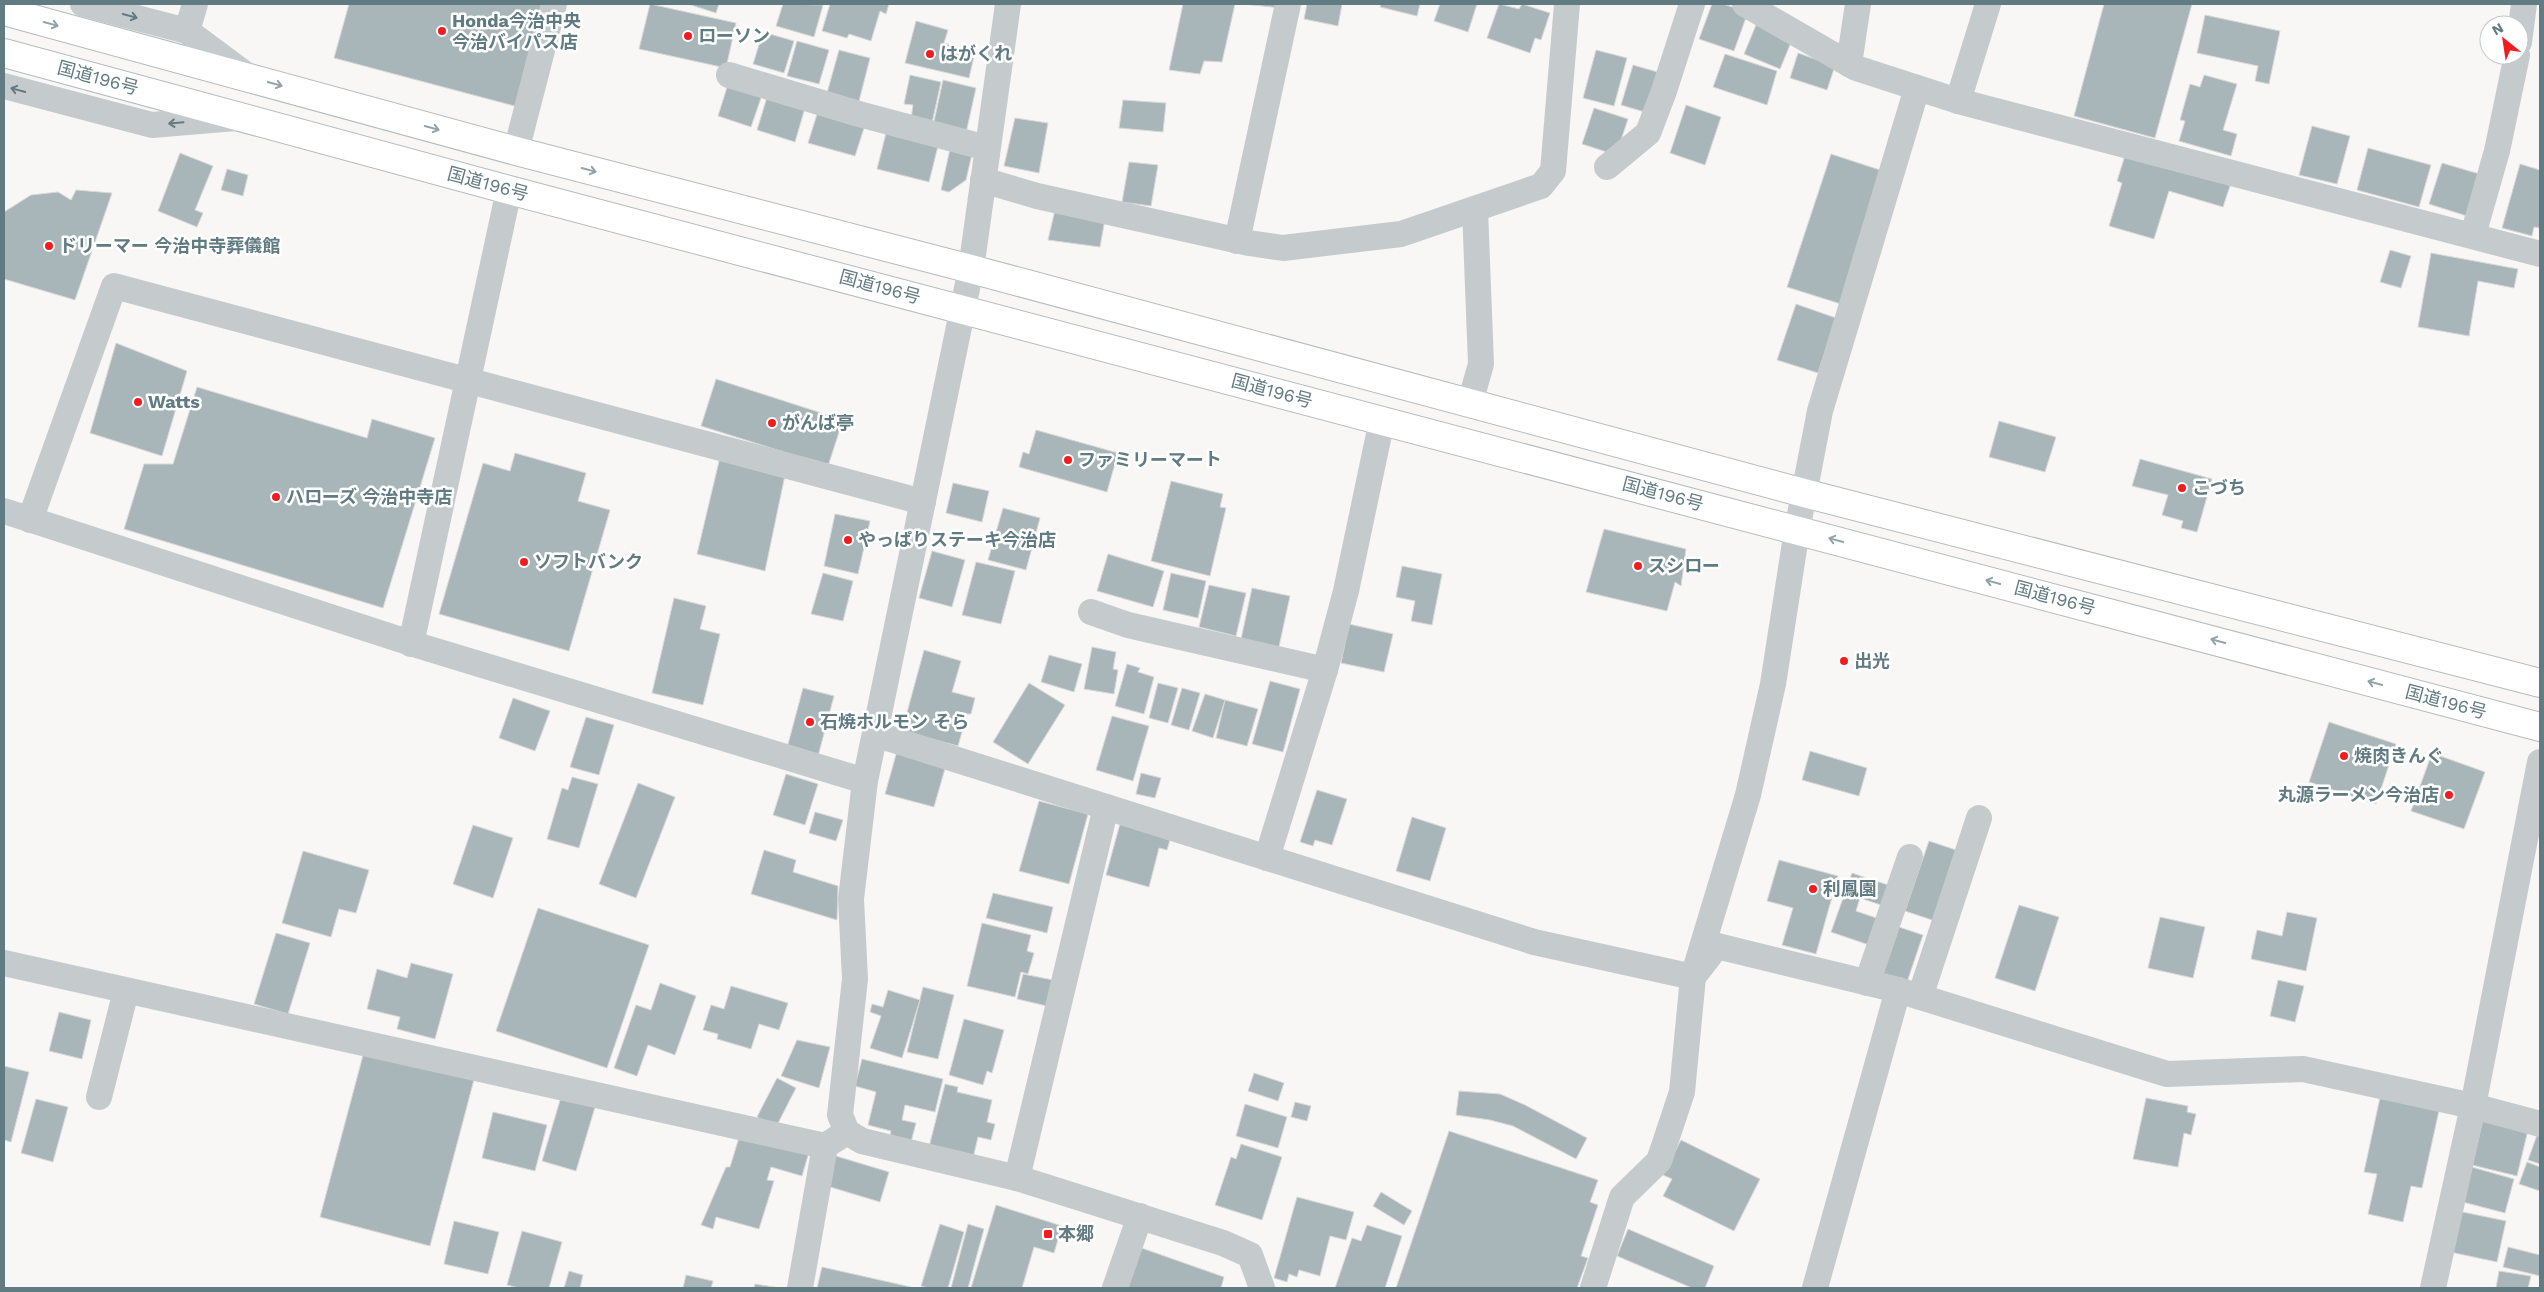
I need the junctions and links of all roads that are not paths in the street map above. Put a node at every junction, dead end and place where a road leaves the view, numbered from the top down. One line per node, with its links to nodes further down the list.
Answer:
1 (83, 4): 12 (street, one-way to 12)
2 (195, 4): 12 (street)
3 (554, 4): 23 (street)
4 (1008, 4): 22 (street)
5 (1288, 4): 29 (street)
6 (1565, 4): 27 (street)
7 (1692, 4): 24 (street)
8 (1858, 4): 14 (street)
9 (1988, 4): 20 (street)
10 (1752, 6): 14 (street)
11 (4, 11): 17 (highway, one-way to 17)
12 (187, 31): 17 (street)
13 (4, 53): 21 (highway, 国道196号)
14 (1848, 64): 19 (street)
15 (2515, 65): 28 (street)
16 (729, 75): 22 (street)
17 (248, 77): 23 (highway, one-way to 23)
18 (4, 86): 21 (street, one-way to 18)
19 (1917, 88): 20 (street); 36 (street)
20 (1958, 101): 28 (street)
21 (242, 118): 26 (highway, 国道196号)
22 (988, 148): 25 (street)
23 (516, 151): 31 (highway, one-way to 31)
24 (1607, 167)
25 (983, 180): 29 (street); 31 (street)
26 (509, 190): 32 (highway, 国道196号); 33 (street)
27 (1474, 209): 29 (street); 34 (street)
28 (2473, 235): 30 (street)
29 (1237, 241)
30 (2540, 254)
31 (971, 269): 32 (street); 34 (highway)
32 (962, 308): 35 (highway, 国道196号); 37 (street)
33 (468, 381): 37 (street); 39 (street); 42 (street)
34 (1470, 403): 36 (highway)
35 (1382, 420): 40 (highway, 国道196号); 43 (street)
36 (1804, 493): 40 (street); 44 (highway)
37 (922, 502): 46 (street)
38 (4, 511): 39 (street)
39 (30, 520): 42 (street)
40 (1797, 530): 45 (highway, 国道196号, one-way to 40); 54 (street)
41 (1091, 612): 43 (street)
42 (411, 644): 48 (street)
43 (1325, 670): 52 (street)
44 (2540, 683)
45 (2540, 726)
46 (875, 734): 48 (street); 49 (street)
47 (2540, 762): 59 (street)
48 (865, 782): 61 (street)
49 (1106, 807): 52 (street); 63 (street)
50 (1979, 818): 57 (street)
51 (1910, 857): 55 (street)
52 (1267, 858): 54 (street)
53 (4, 963): 56 (street)
54 (1693, 977): 55 (street); 68 (street)
55 (1867, 983): 57 (street)
56 (126, 991): 58 (street); 62 (street)
57 (1909, 994): 59 (street); 69 (street)
58 (99, 1097)
59 (2473, 1106): 60 (street); 70 (street)
60 (2540, 1124)
61 (847, 1132): 62 (street); 63 (street)
62 (825, 1146): 65 (street)
63 (1017, 1178): 64 (street)
64 (1140, 1216): 66 (street); 67 (street)
65 (800, 1288)
66 (1115, 1288)
67 (1263, 1288)
68 (1593, 1288)
69 (1815, 1288)
70 (2433, 1288)

